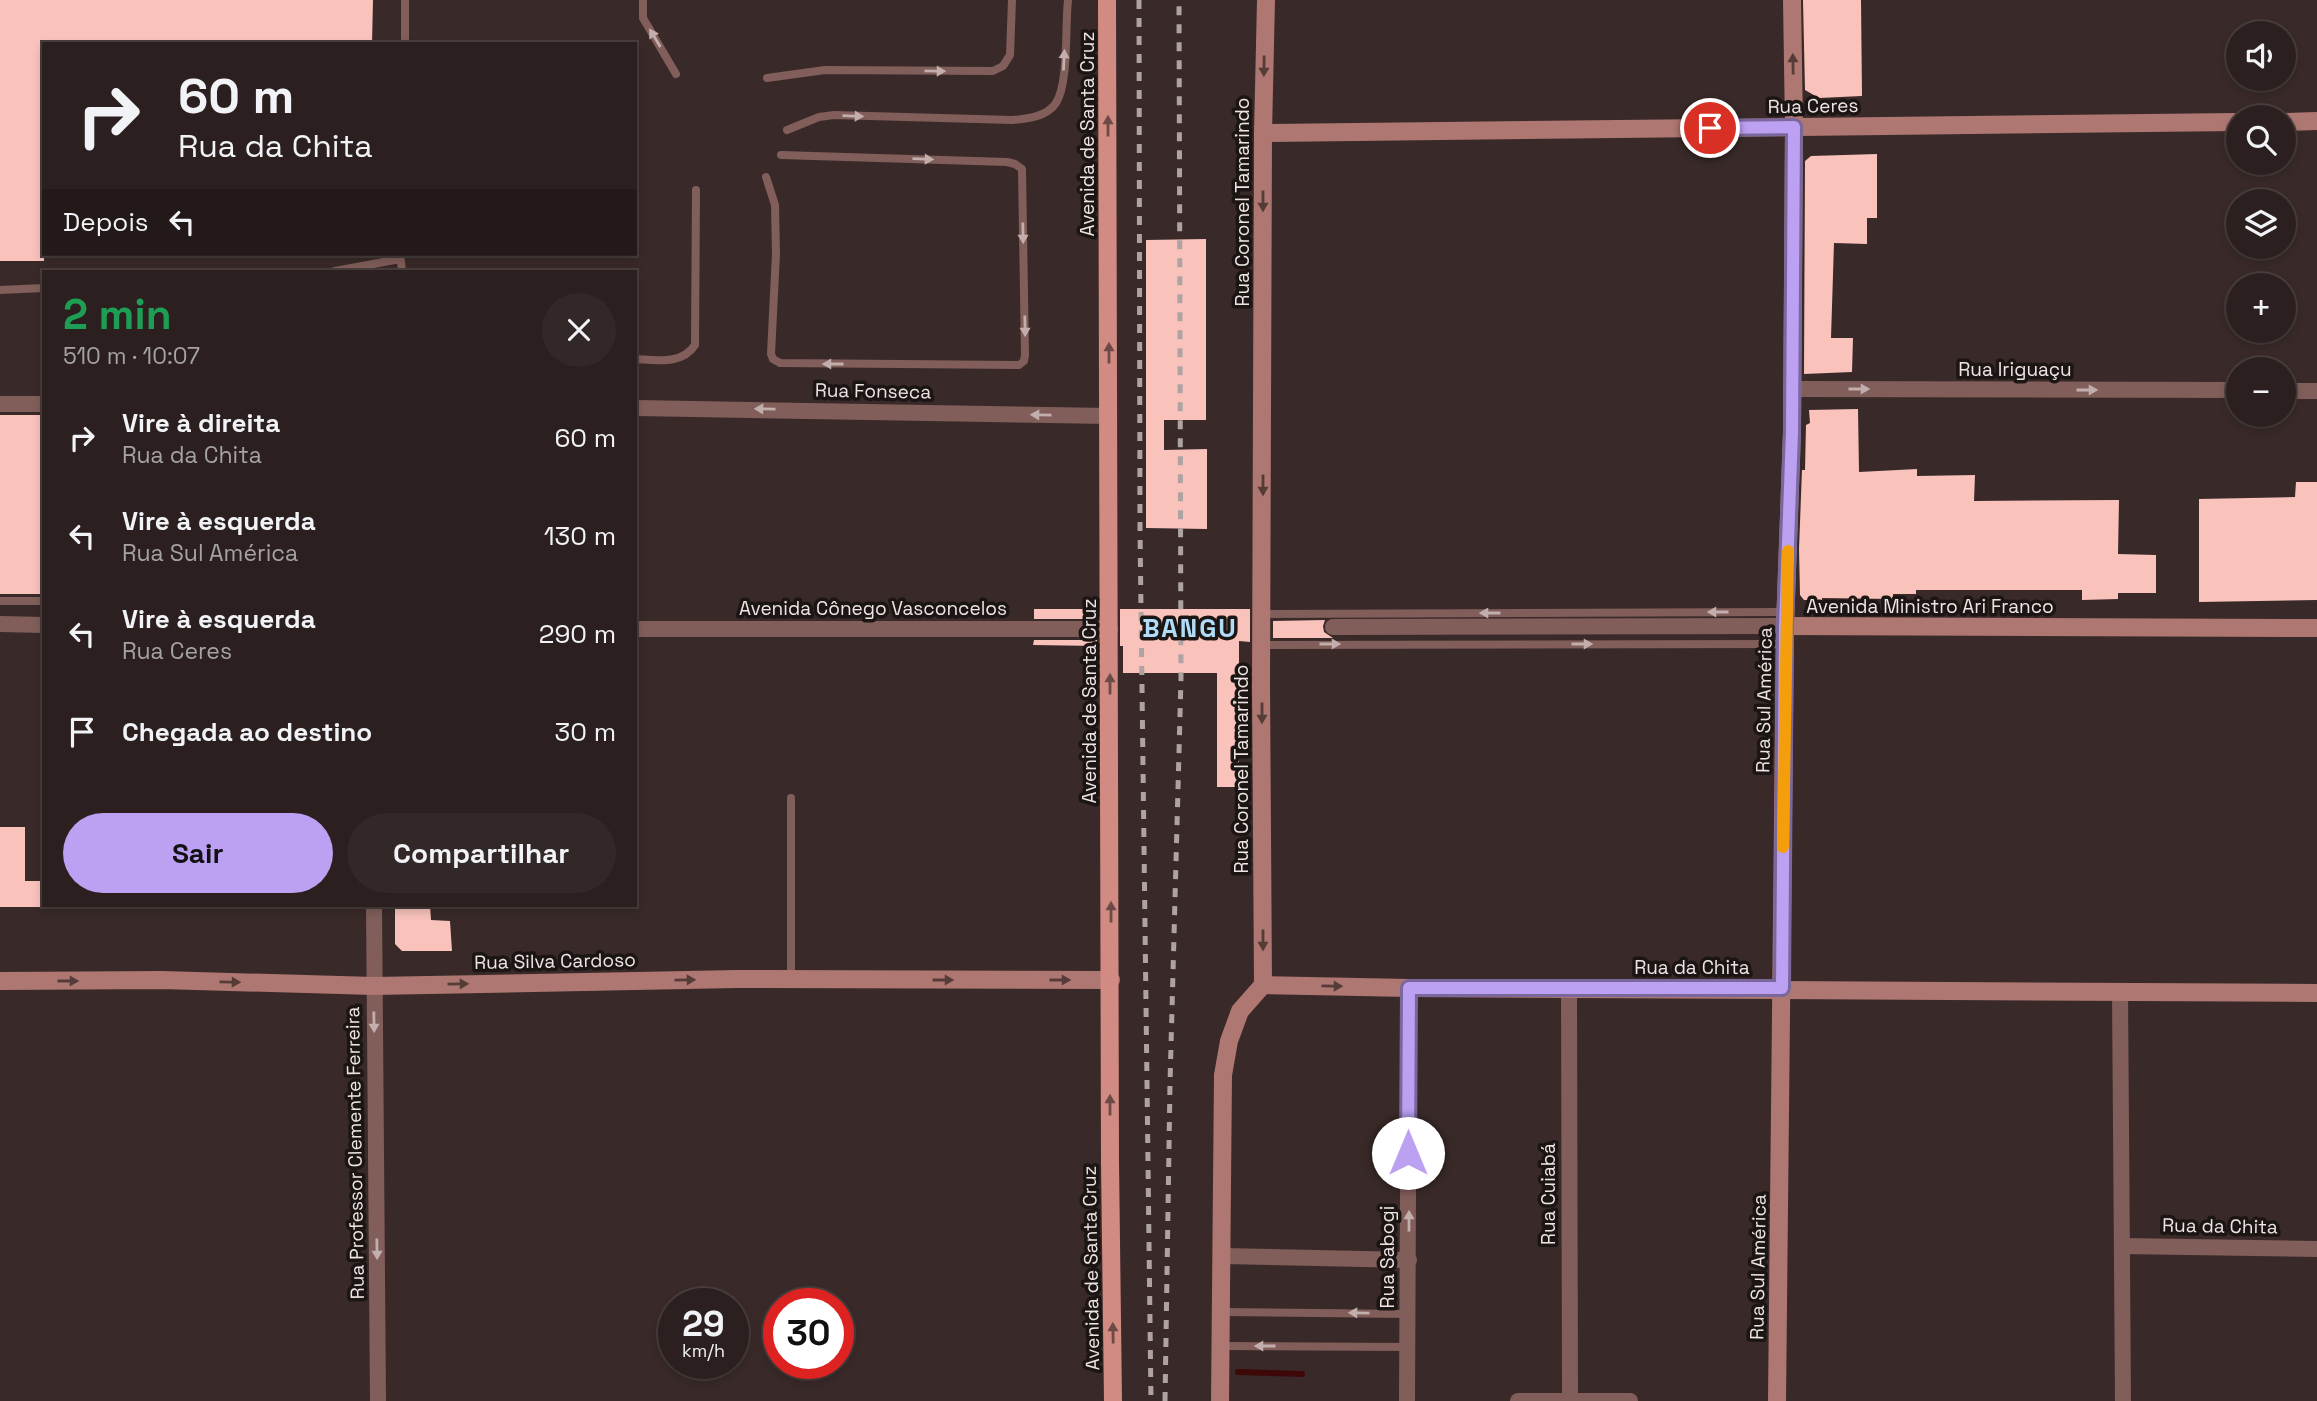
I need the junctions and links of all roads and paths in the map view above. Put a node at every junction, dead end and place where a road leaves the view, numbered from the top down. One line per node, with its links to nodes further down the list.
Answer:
1 (405, 0): 8 (lane)
2 (643, 0): 9 (lane, one-way to 2)
3 (1013, 0): 10 (lane, one-way to 3)
4 (1068, 0): 15 (lane, one-way to 4)
5 (1107, 0): 32 (main road, Avenida de Santa Cruz, one-way to 5)
6 (1266, 0): 16 (main road, Rua Coronel Tamarindo, one-way to 16)
7 (1792, 0): 14 (main road, Rua Sul América, one-way to 7)
8 (405, 42)
9 (677, 74)
10 (767, 78)
11 (2317, 121): 13 (main road)
12 (2226, 122): 14 (main road, Rua Ceres)
13 (2296, 122)
14 (1794, 127): 16 (main road, Rua Ceres); 25 (main road, Rua Sul América)
15 (787, 130)
16 (1263, 133): 35 (main road, Rua Coronel Tamarindo, one-way to 35)
17 (781, 155): 18 (lane, one-way to 18)
18 (766, 177)
19 (696, 190): 24 (lane)
20 (400, 256): 21 (lane)
21 (339, 270)
22 (42, 288): 23 (lane)
23 (0, 290)
24 (637, 359)
25 (1791, 389): 26 (street, Rua Iriguaçu, one-way to 26); 39 (main road, Rua Sul América)
26 (2226, 390)
27 (2296, 391): 28 (street)
28 (2317, 391)
29 (0, 404): 30 (street)
30 (42, 404)
31 (637, 408): 32 (street, Rua Fonseca, one-way to 31)
32 (1110, 416): 42 (main road, Avenida de Santa Cruz)
33 (0, 601): 34 (lane)
34 (42, 601)
35 (1262, 614): 39 (lane, one-way to 35); 43 (main road, Rua Coronel Tamarindo)
36 (0, 624): 37 (street)
37 (42, 625)
38 (1333, 627): 39 (street, Avenida Ministro Ari Franco)
39 (1786, 627): 40 (main road, Avenida Ministro Ari Franco); 43 (lane, one-way to 39); 53 (main road, Rua Sul América)
40 (2317, 628)
41 (637, 629): 42 (street, Avenida Cônego Vasconcelos)
42 (1110, 629): 47 (main road, Avenida de Santa Cruz, one-way to 42)
43 (1262, 645): 49 (main road, Rua Coronel Tamarindo, one-way to 49)
44 (791, 798): 46 (lane)
45 (374, 907): 50 (street, Rua Professor Clemente Ferreira)
46 (791, 979): 47 (main road, Rua Silva Cardoso, one-way to 47); 50 (main road, Rua Silva Cardoso, one-way to 46)
47 (1111, 980): 66 (main road, Avenida de Santa Cruz, one-way to 47)
48 (0, 981): 50 (main road, Rua Silva Cardoso, one-way to 50)
49 (1263, 985): 51 (main road, Rua da Chita, one-way to 51); 58 (main road)
50 (374, 986): 65 (street, Rua Professor Clemente Ferreira, one-way to 65)
51 (1409, 988): 52 (main road, Rua da Chita); 59 (street, Rua Sabogi, one-way to 51)
52 (1569, 988): 53 (main road, Rua da Chita); 64 (street, Rua Cuiabá)
53 (1782, 988): 54 (main road, Rua da Chita); 72 (main road, Rua Sul América)
54 (2120, 992): 55 (main road, Rua da Chita); 56 (street)
55 (2317, 993)
56 (2122, 1246): 57 (street, Rua da Chita); 73 (street)
57 (2317, 1249)
58 (1221, 1256): 59 (street); 60 (main road)
59 (1409, 1260): 61 (street, Rua Sabogi)
60 (1221, 1312): 61 (lane, one-way to 60); 62 (main road)
61 (1408, 1314): 63 (street, Rua Sabogi)
62 (1221, 1346): 63 (lane, one-way to 62); 67 (main road)
63 (1408, 1347): 68 (street, Rua Sabogi)
64 (1570, 1400): 69 (street); 70 (street)
65 (378, 1401)
66 (1113, 1401)
67 (1220, 1401)
68 (1407, 1401)
69 (1518, 1401)
70 (1614, 1401): 71 (street)
71 (1630, 1401)
72 (1777, 1401)
73 (2123, 1401)

